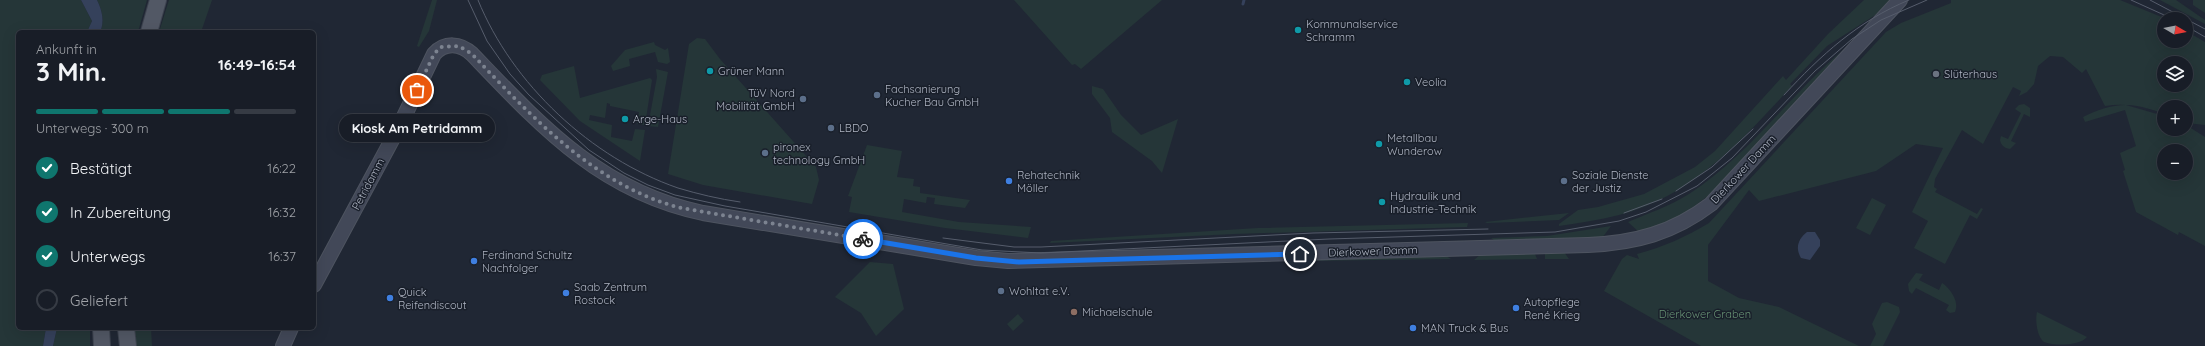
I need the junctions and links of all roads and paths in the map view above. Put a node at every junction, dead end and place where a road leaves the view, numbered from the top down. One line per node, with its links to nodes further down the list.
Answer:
1 (158, 0): 3 (main road)
2 (1900, 0): 4 (street, Dierkower Damm)
3 (150, 30)
4 (448, 45): 5 (street, Petridamm)
5 (316, 281)
6 (101, 330): 9 (main road)
7 (126, 330): 10 (main road)
8 (290, 330): 11 (street)
9 (102, 346)
10 (128, 346)
11 (283, 346)

